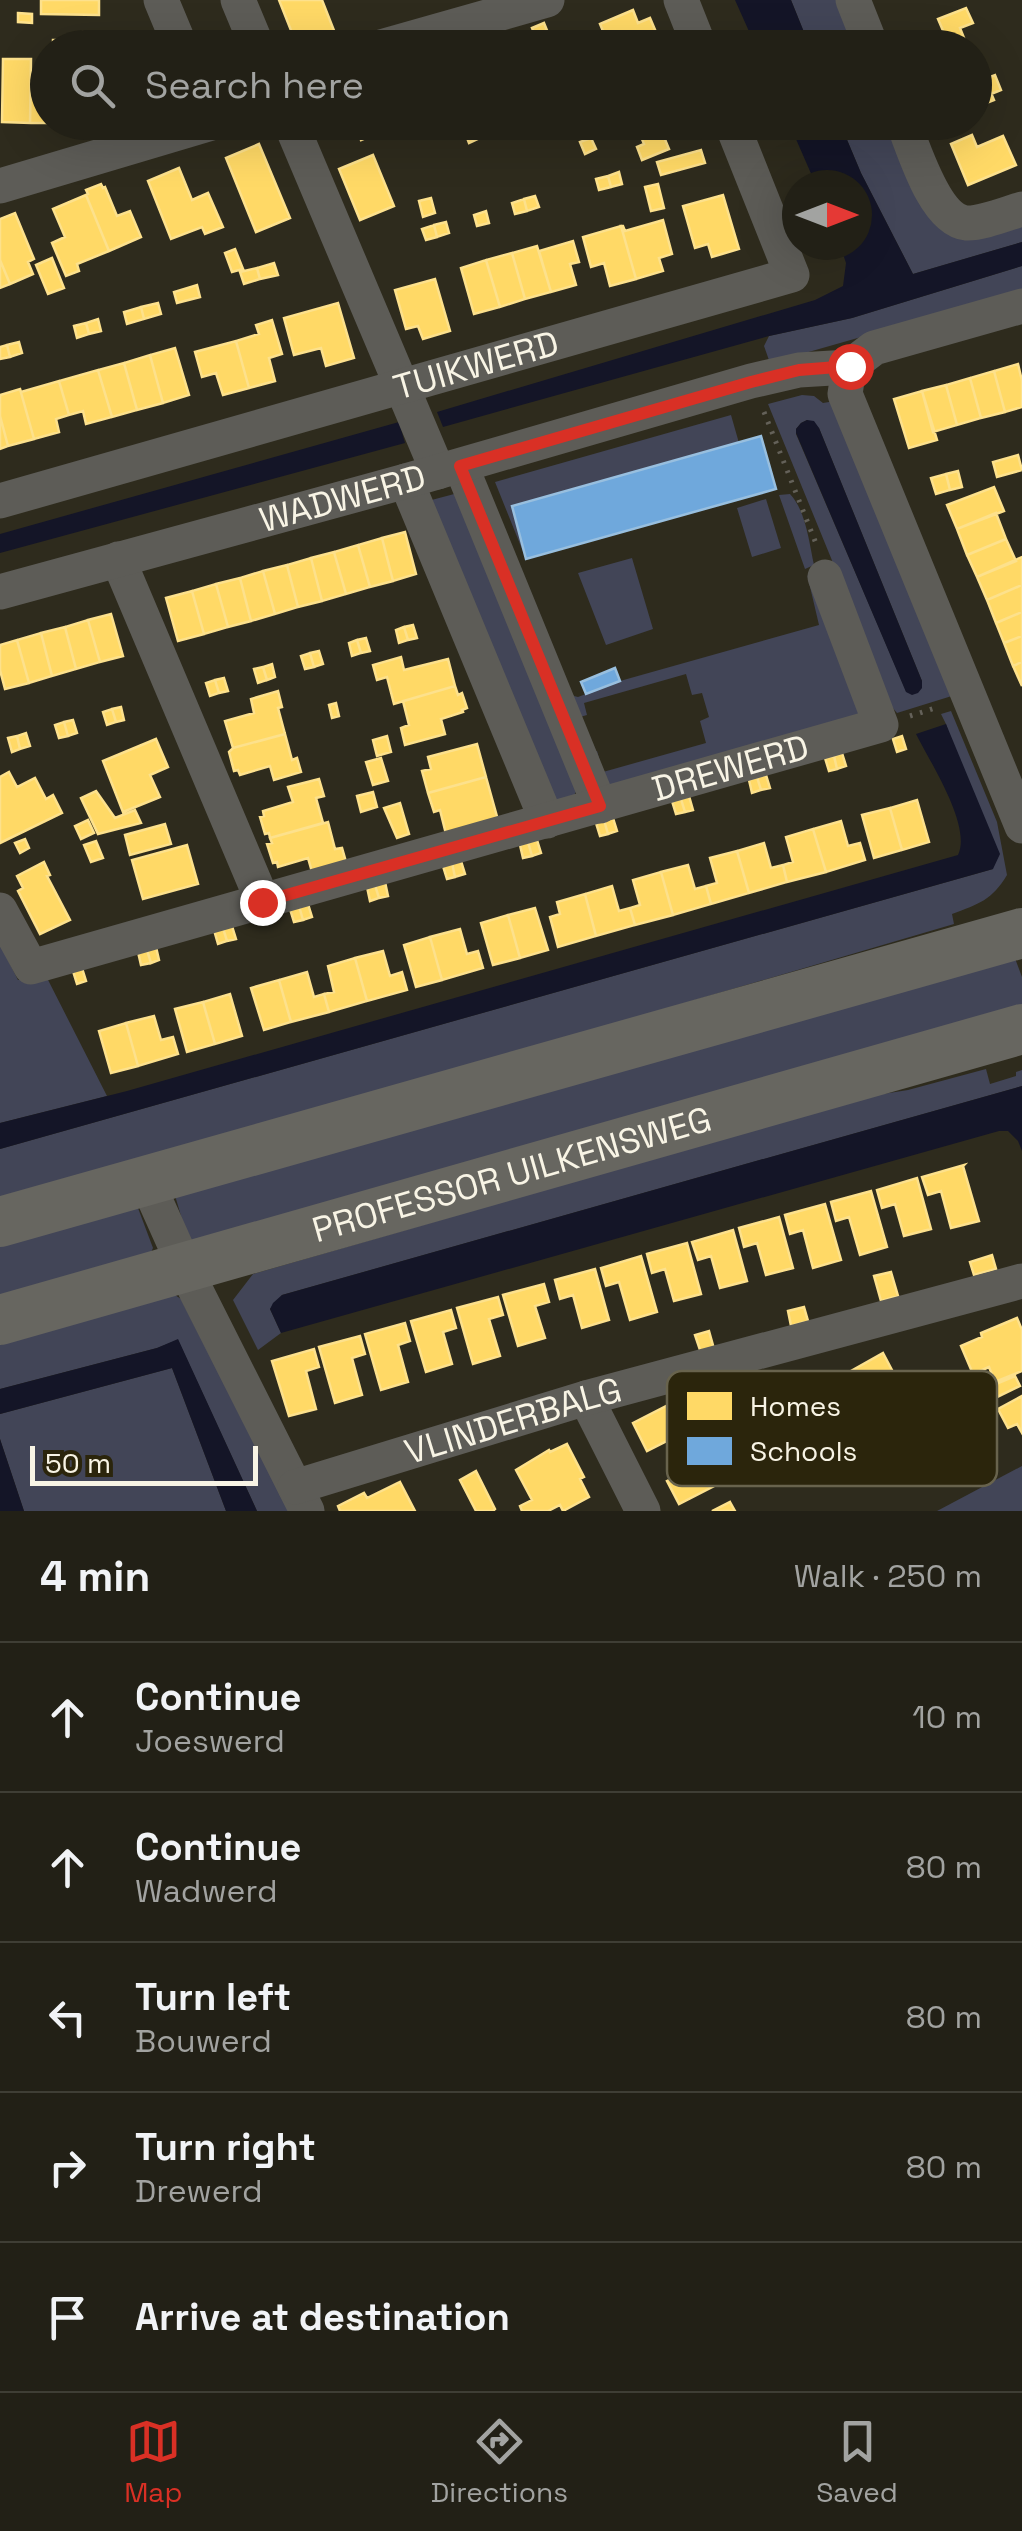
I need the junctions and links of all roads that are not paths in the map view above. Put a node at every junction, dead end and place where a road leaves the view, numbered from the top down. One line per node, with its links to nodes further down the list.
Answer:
1 (161, 0): 6 (street)
2 (238, 0): 7 (street)
3 (547, 0): 8 (street)
4 (681, 0): 9 (street)
5 (853, 0): 10 (street)
6 (174, 30)
7 (250, 30)
8 (441, 30)
9 (693, 30)
10 (865, 30)
11 (156, 140): 15 (street)
12 (298, 140): 19 (street)
13 (738, 140): 19 (street, TUIKWERD)
14 (911, 140): 16 (street)
15 (0, 186)
16 (1022, 209)
17 (1022, 306): 18 (street)
18 (850, 366): 20 (street, WADWERD); 27 (street)
19 (402, 388): 20 (street); 21 (street, TUIKWERD)
20 (435, 473): 22 (street, WADWERD); 25 (street); 26 (street)
21 (0, 501)
22 (118, 558): 24 (street, WADWERD); 28 (street)
23 (824, 577): 25 (street, DREWERD)
24 (0, 592)
25 (600, 806): 26 (street, DREWERD)
26 (547, 822): 28 (street, DREWERD)
27 (1022, 826)
28 (262, 902): 29 (street, DREWERD)
29 (0, 910)
30 (1022, 932): 32 (street)
31 (1022, 1029): 34 (street, PROFESSOR UILKENSWEG)
32 (146, 1180): 33 (street); 34 (street, VLINDERBALG)
33 (0, 1222)
34 (185, 1268): 36 (street, PROFESSOR UILKENSWEG); 40 (street, VLINDERBALG)
35 (1022, 1280): 37 (street, VLINDERBALG)
36 (0, 1320)
37 (686, 1371)
38 (667, 1376): 39 (street, VLINDERBALG)
39 (586, 1398): 40 (street, VLINDERBALG); 41 (street)
40 (301, 1499)
41 (643, 1511)

